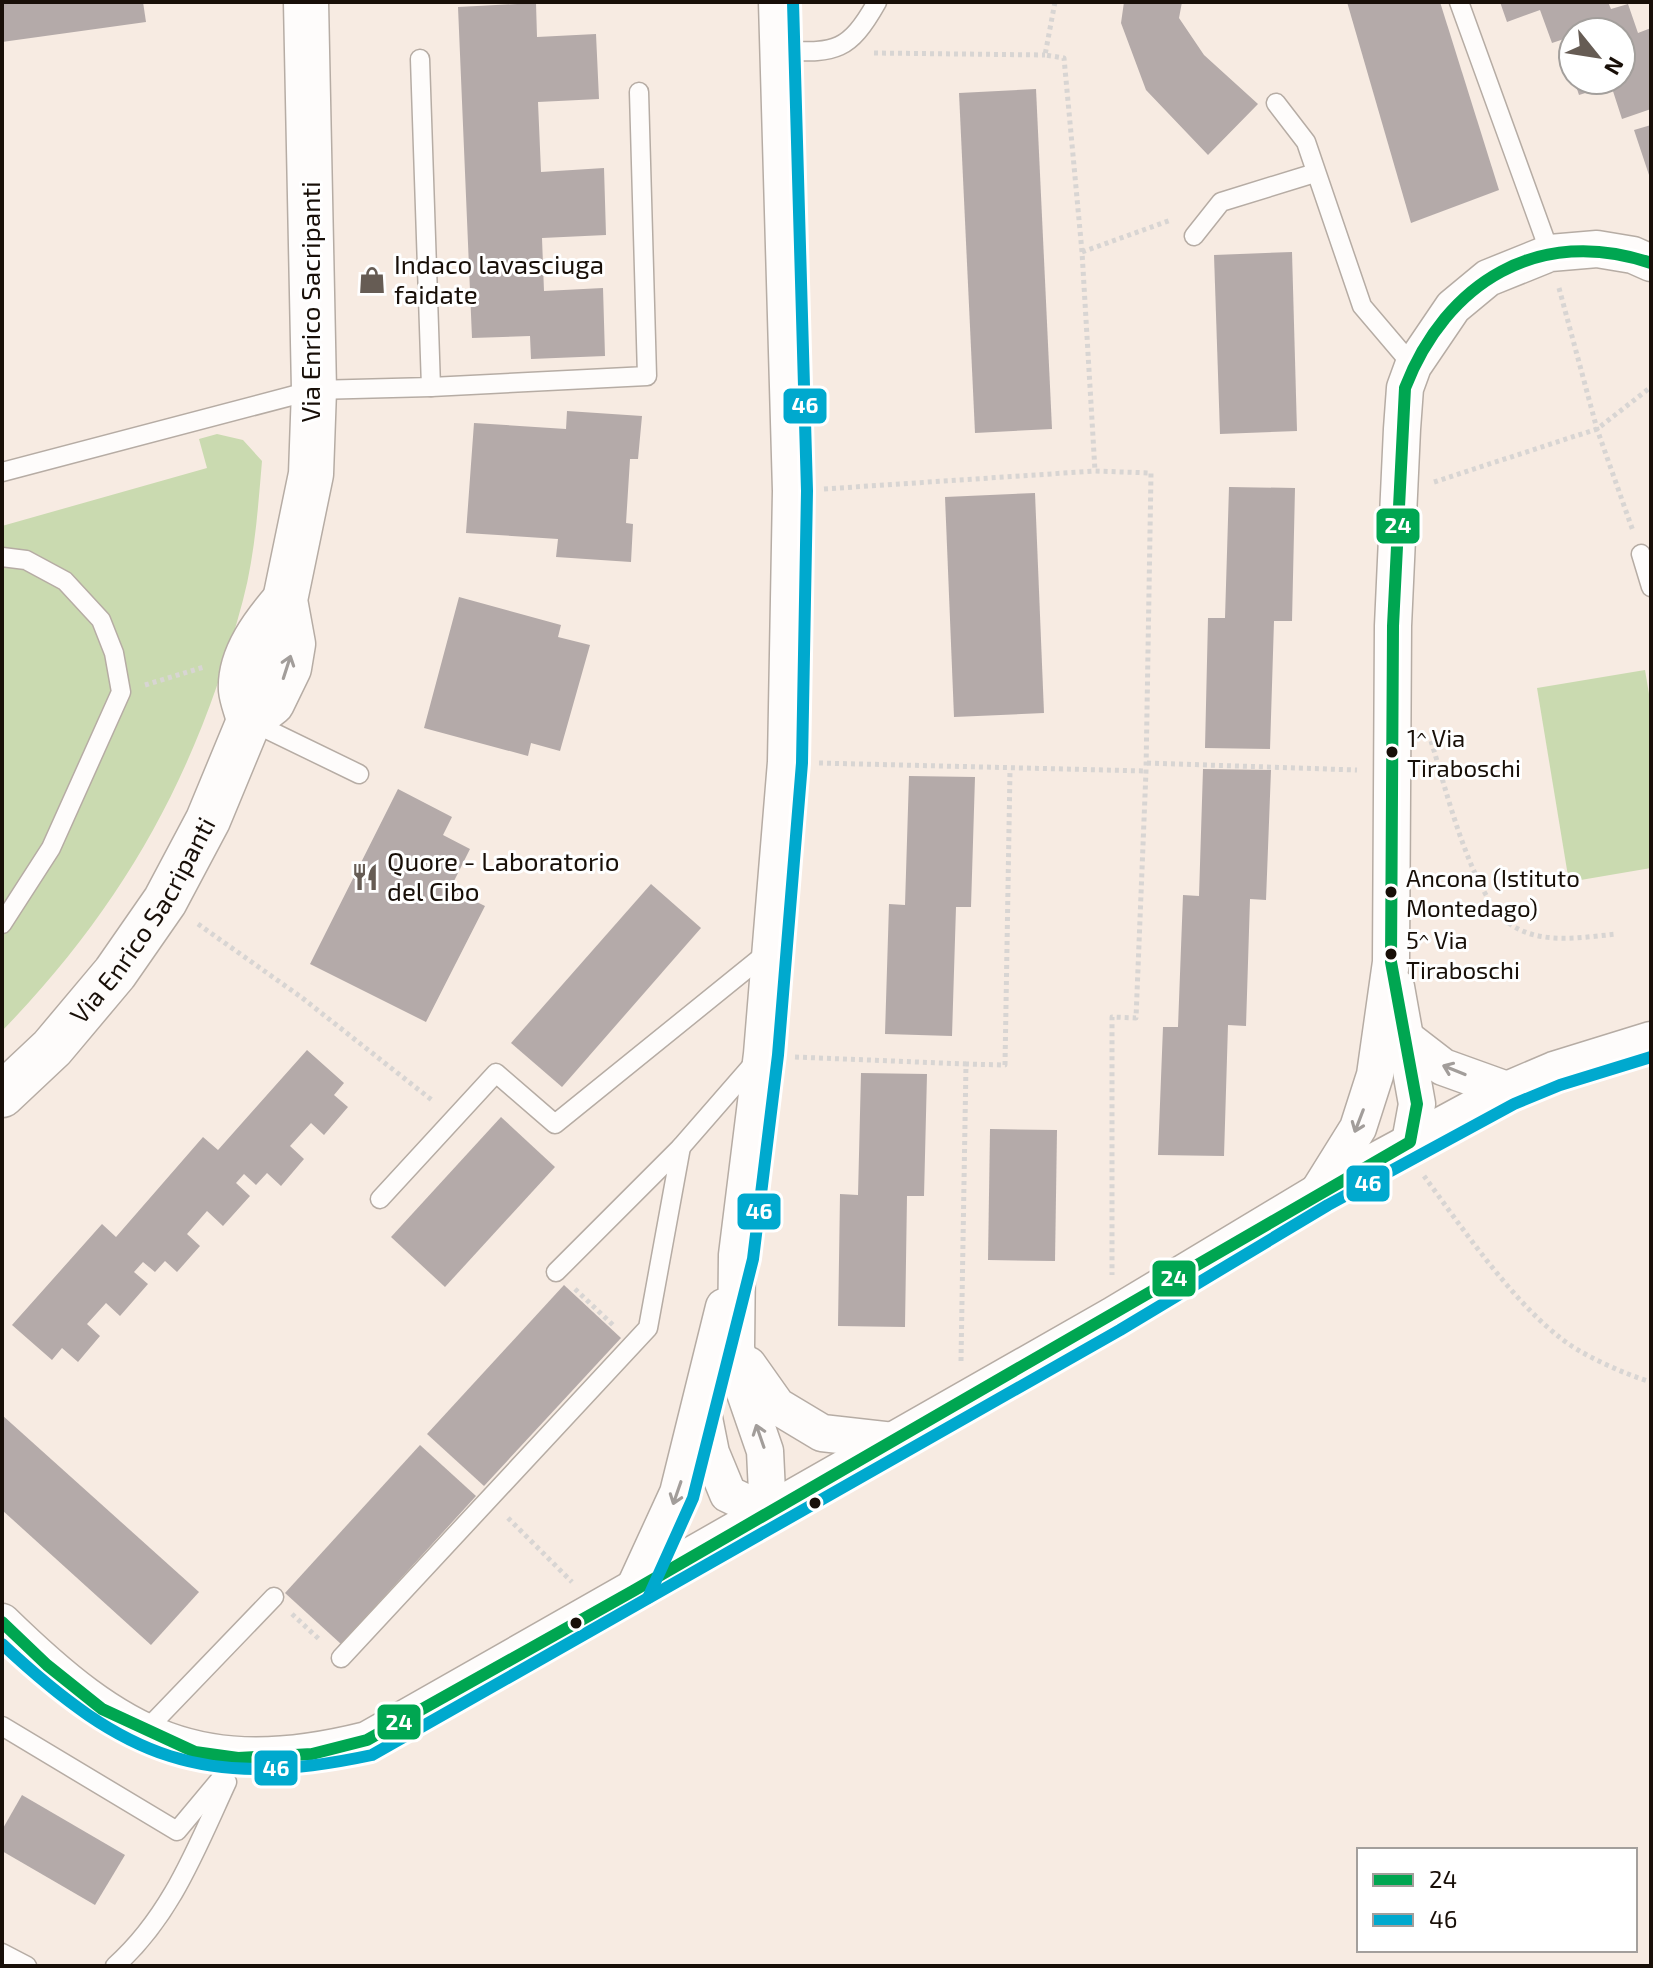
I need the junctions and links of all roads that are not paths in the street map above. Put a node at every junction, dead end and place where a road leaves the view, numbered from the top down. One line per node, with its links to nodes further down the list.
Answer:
1 (306, 2): 15 (street, Via Enrico Sacripanti)
2 (777, 2): 5 (street)
3 (877, 2): 5 (lane)
4 (1459, 2): 11 (lane)
5 (778, 51): 24 (street)
6 (420, 59): 14 (lane)
7 (639, 92): 14 (lane)
8 (1276, 103): 9 (lane)
9 (1315, 173): 10 (lane); 13 (lane)
10 (1194, 236)
11 (1550, 253): 12 (street); 13 (street)
12 (1651, 263)
13 (1413, 366): 25 (street)
14 (431, 387): 15 (lane)
15 (314, 390): 16 (lane); 20 (street, Via Enrico Sacripanti)
16 (2, 472)
17 (1641, 554): 19 (lane)
18 (2, 557): 23 (lane)
19 (1651, 587)
20 (285, 600): 21 (street, Via Enrico Sacripanti); 21 (street, Via Enrico Sacripanti, one-way to 20)
21 (249, 721): 22 (lane); 31 (street, Via Enrico Sacripanti)
22 (359, 774)
23 (2, 924)
24 (770, 951): 28 (street); 35 (lane)
25 (1391, 962): 26 (street); 29 (street)
26 (1408, 1040): 30 (street, one-way to 26); 32 (street)
27 (1651, 1040): 30 (street)
28 (762, 1054): 33 (lane); 36 (street)
29 (1375, 1075): 32 (street); 34 (street, one-way to 34)
30 (1507, 1090): 32 (street)
31 (2, 1095)
32 (1410, 1142): 34 (street)
33 (681, 1147): 37 (lane); 45 (lane)
34 (1320, 1191): 40 (street)
35 (380, 1199)
36 (737, 1255): 38 (street); 39 (street)
37 (556, 1272)
38 (736, 1348): 40 (street); 41 (street, one-way to 38)
39 (700, 1397): 41 (street); 42 (street, one-way to 42)
40 (893, 1441): 41 (street)
41 (768, 1513): 42 (street)
42 (633, 1591): 48 (street)
43 (274, 1597): 47 (lane)
44 (2, 1622): 47 (street)
45 (341, 1658)
46 (2, 1726): 48 (lane)
47 (145, 1731): 48 (street)
48 (238, 1758): 51 (lane)
49 (2, 1953): 50 (lane)
50 (27, 1966)
51 (115, 1966)

